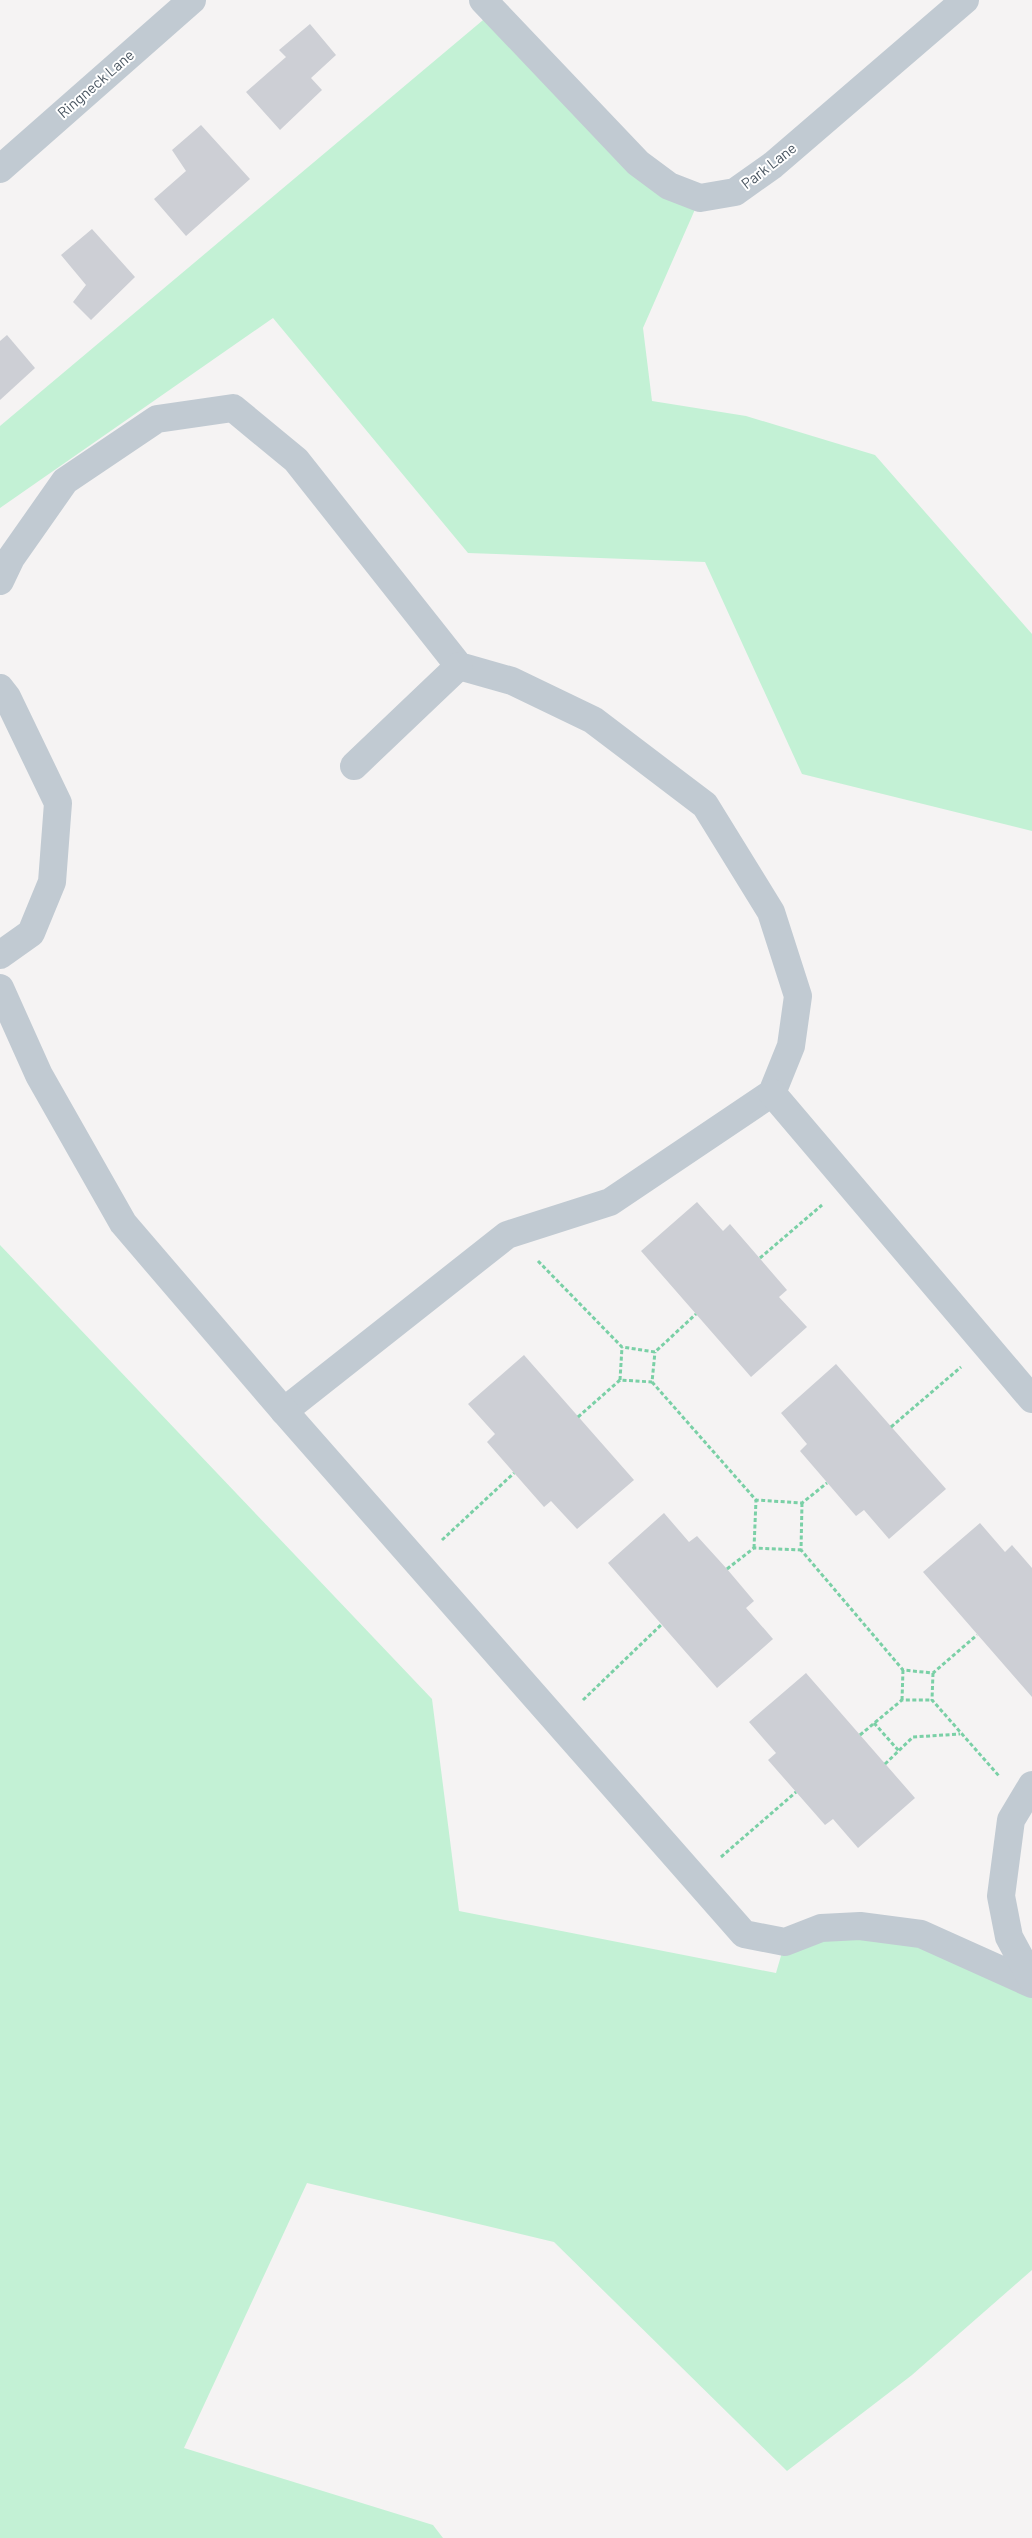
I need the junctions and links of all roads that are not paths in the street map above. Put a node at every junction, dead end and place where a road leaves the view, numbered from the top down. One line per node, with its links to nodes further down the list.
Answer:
1 (192, 0): 4 (street, Ringneck Lane)
2 (482, 0): 3 (street, Park Lane)
3 (965, 0)
4 (0, 169)
5 (0, 581): 6 (street)
6 (459, 666): 8 (street); 11 (street)
7 (0, 688): 9 (street)
8 (354, 766)
9 (0, 955)
10 (0, 988): 13 (street)
11 (772, 1093): 12 (street); 13 (street)
12 (1032, 1399)
13 (284, 1411): 15 (street)
14 (1027, 1793): 15 (street)
15 (1032, 1982)

